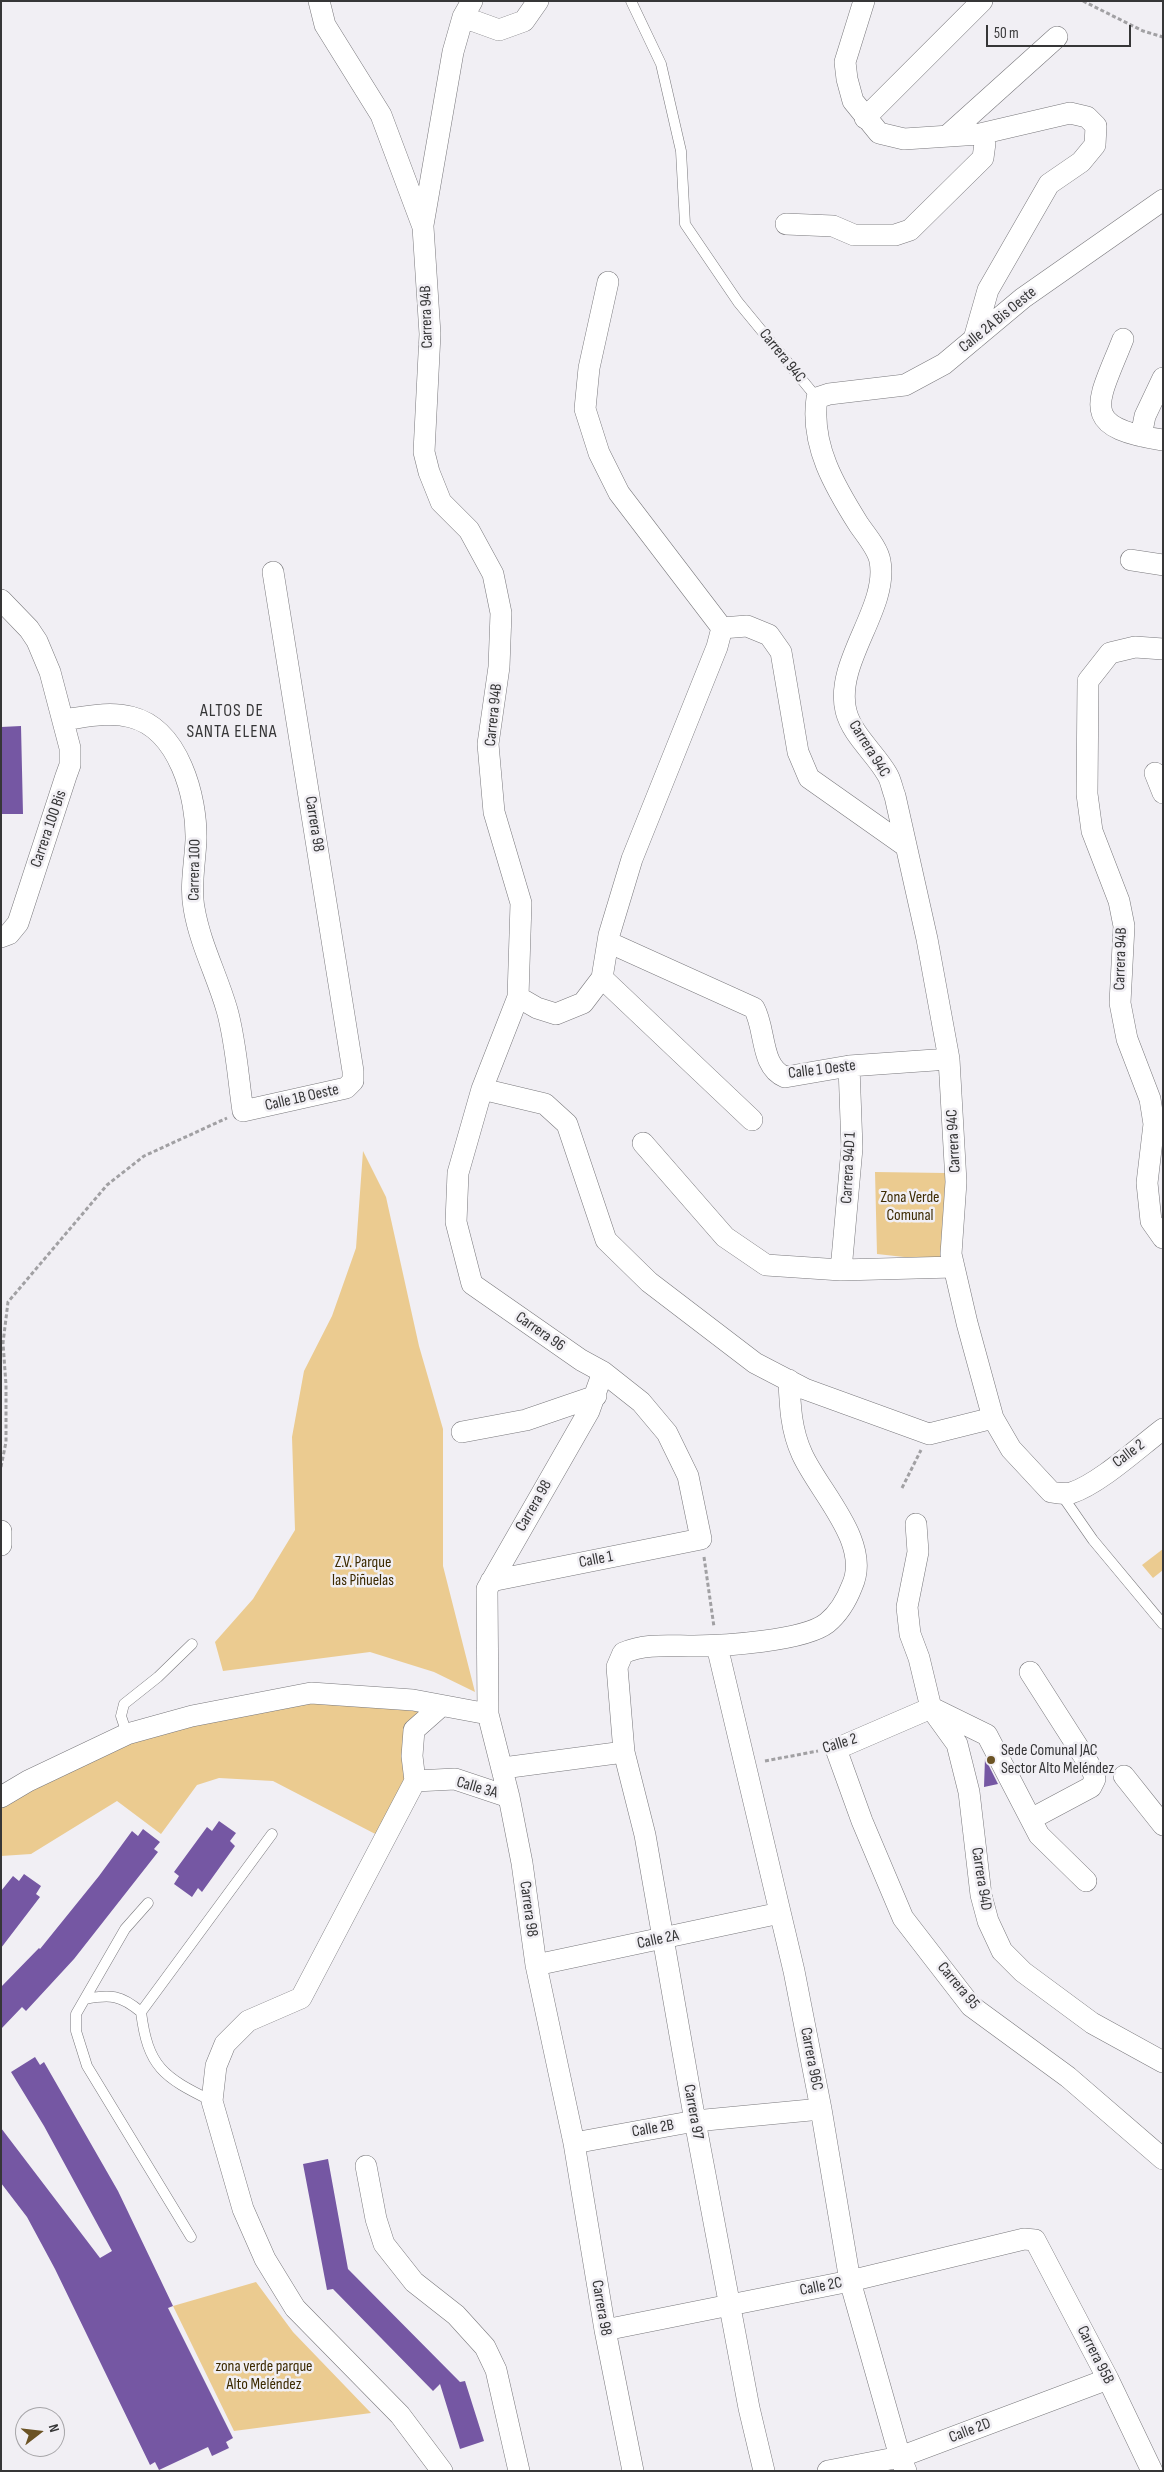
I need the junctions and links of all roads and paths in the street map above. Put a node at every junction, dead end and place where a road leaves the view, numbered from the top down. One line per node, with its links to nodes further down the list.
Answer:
1 (319, 1): 15 (street, Carrera 94B)
2 (538, 1): 7 (street)
3 (631, 1): 20 (lane, Carrera 94C)
4 (864, 1): 10 (street)
5 (982, 1): 10 (street)
6 (1083, 1): 9 (path)
7 (468, 9): 15 (street)
8 (1057, 37): 12 (street)
9 (1163, 37)
10 (865, 118): 12 (street)
11 (980, 134): 12 (street); 14 (street); 17 (street)
12 (947, 136)
13 (1163, 200): 17 (street, Calle 2A Bis Oeste)
14 (786, 224)
15 (423, 227): 36 (street, Carrera 94B)
16 (608, 282): 27 (street)
17 (974, 339): 20 (street, Calle 2A Bis Oeste)
18 (1123, 339): 21 (street)
19 (1163, 378): 21 (street)
20 (817, 398): 32 (street, Carrera 94C)
21 (1141, 436): 22 (street)
22 (1163, 440)
23 (1131, 560): 24 (street)
24 (1163, 565)
25 (273, 572): 39 (street, Carrera 98)
26 (1, 600): 29 (street, Carrera 100 Bis)
27 (722, 628): 32 (street); 34 (street)
28 (1163, 649): 44 (street, Carrera 94B)
29 (63, 720): 33 (street, Carrera 100 Bis); 41 (street, Carrera 100)
30 (1155, 773): 31 (street)
31 (1163, 793)
32 (904, 845): 37 (street, Carrera 94C)
33 (5, 936)
34 (608, 942): 35 (street); 38 (street, Calle 1 Oeste)
35 (602, 978): 36 (street); 42 (street)
36 (518, 997): 40 (street, Carrera 96)
37 (949, 1059): 38 (street, Calle 1 Oeste); 45 (street, Carrera 94C)
38 (849, 1066): 46 (street, Carrera 94D 1)
39 (354, 1076): 41 (street, Calle 1B Oeste)
40 (482, 1088): 47 (street, Carrera 96); 48 (street)
41 (243, 1111): 54 (path)
42 (752, 1120)
43 (643, 1143): 46 (street)
44 (1163, 1238)
45 (954, 1267): 46 (street); 50 (street, Carrera 94C)
46 (841, 1270)
47 (603, 1372): 49 (street, Carrera 98); 59 (street, Carrera 96)
48 (789, 1380): 53 (street); 64 (street, Carrera 97)
49 (596, 1396): 52 (street); 61 (street, Carrera 98)
50 (993, 1418): 53 (street); 56 (street, Carrera 94C)
51 (1163, 1429): 56 (street, Calle 2)
52 (462, 1432)
53 (929, 1434): 55 (path)
54 (1, 1467)
55 (902, 1488)
56 (1065, 1493): 62 (lane)
57 (916, 1524): 68 (street)
58 (1, 1531): 60 (street)
59 (701, 1539): 61 (street, Calle 1); 64 (path)
60 (1, 1545)
61 (491, 1581): 69 (street, Carrera 98)
62 (1163, 1624)
63 (192, 1644): 71 (lane)
64 (717, 1646): 73 (street, Carrera 97); 74 (street, Carrera 96C)
65 (1030, 1672): 80 (street)
66 (401, 1699): 67 (street); 70 (street); 71 (street)
67 (440, 1707): 69 (street); 70 (street)
68 (931, 1708): 72 (street, Calle 2); 80 (street); 90 (street, Carrera 94D)
69 (488, 1714): 75 (street, Carrera 98)
70 (414, 1730): 77 (street)
71 (127, 1734): 78 (street)
72 (836, 1749): 74 (path, Calle 2); 95 (street, Carrera 95)
73 (624, 1752): 75 (street); 86 (street, Carrera 97)
74 (744, 1767): 85 (street, Carrera 96C)
75 (502, 1768): 79 (street, Carrera 98)
76 (1124, 1776): 81 (street)
77 (415, 1781): 79 (street, Calle 3A); 91 (street)
78 (1, 1797)
79 (509, 1797): 87 (street, Carrera 98)
80 (1031, 1819): 83 (street)
81 (1163, 1825)
82 (272, 1834): 89 (lane)
83 (1086, 1881)
84 (148, 1904): 88 (lane)
85 (780, 1913): 86 (street, Calle 2A); 92 (street, Carrera 96C)
86 (663, 1939): 87 (street, Calle 2A); 93 (street, Carrera 97)
87 (536, 1964): 94 (street, Carrera 98)
88 (85, 1999): 89 (lane); 97 (lane)
89 (141, 2012): 91 (lane)
90 (1163, 2062)
91 (212, 2101): 104 (street)
92 (821, 2109): 93 (street, Calle 2B); 99 (street, Carrera 96C)
93 (695, 2121): 94 (street, Calle 2B); 100 (street, Carrera 97)
94 (574, 2144): 101 (street, Carrera 98)
95 (1163, 2159)
96 (366, 2166): 105 (street)
97 (191, 2237)
98 (1035, 2240): 99 (street, Calle 2C); 102 (street, Carrera 95B)
99 (850, 2281): 100 (street, Calle 2C); 103 (street, Carrera 96C)
100 (731, 2304): 101 (street, Calle 2C); 107 (street, Carrera 97)
101 (605, 2330): 106 (street, Carrera 98)
102 (1108, 2379): 103 (street, Calle 2D); 109 (street, Carrera 95B)
103 (903, 2464): 108 (street, Calle 2D)
104 (433, 2465)
105 (519, 2471)
106 (632, 2471)
107 (764, 2471)
108 (828, 2471)
109 (1152, 2471)

